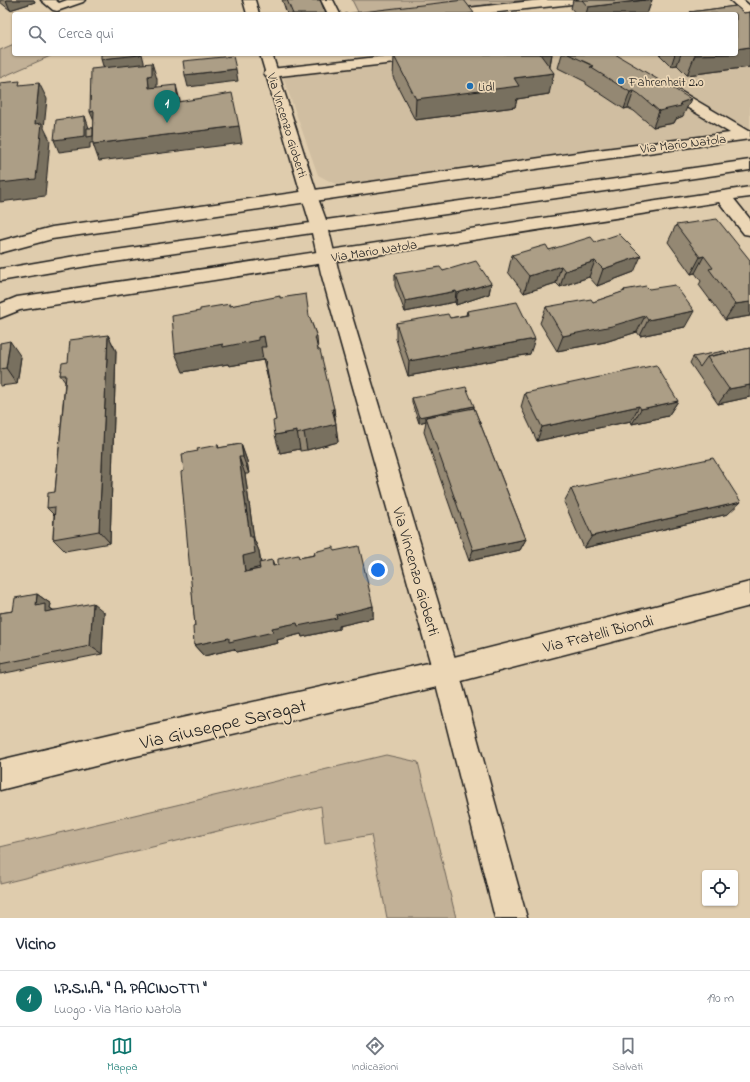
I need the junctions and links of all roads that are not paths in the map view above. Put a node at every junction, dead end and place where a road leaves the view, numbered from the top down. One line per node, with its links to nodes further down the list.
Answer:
1 (47, 0): 2 (street)
2 (79, 0)
3 (250, 0): 7 (street)
4 (327, 0): 8 (street)
5 (572, 0): 9 (street)
6 (736, 0): 10 (street)
7 (253, 12)
8 (333, 12)
9 (467, 12)
10 (750, 12)
11 (750, 17): 12 (street)
12 (738, 18)
13 (267, 56): 15 (street, Via Vincenzo Gioberti)
14 (420, 56): 15 (street)
15 (272, 73): 21 (street, Via Vincenzo Gioberti)
16 (652, 80): 17 (street)
17 (747, 135): 21 (street, Via Mario Natola)
18 (750, 165): 22 (street, Via Mario Natola)
19 (750, 192): 20 (street, Via Mario Natola)
20 (723, 196): 23 (street); 25 (street, Via Mario Natola)
21 (310, 197): 22 (street, Via Vincenzo Gioberti); 24 (street, Via Mario Natola)
22 (319, 226): 25 (street, Via Vincenzo Gioberti); 26 (street, Via Mario Natola)
23 (750, 230)
24 (0, 247)
25 (326, 258): 27 (street, Via Mario Natola); 29 (street, Via Vincenzo Gioberti)
26 (0, 276)
27 (0, 311)
28 (750, 594): 29 (street, Via Fratelli Biondi)
29 (446, 672): 30 (street, Via Giuseppe Saragat); 31 (street, Via Vincenzo Gioberti)
30 (0, 775)
31 (511, 918)

